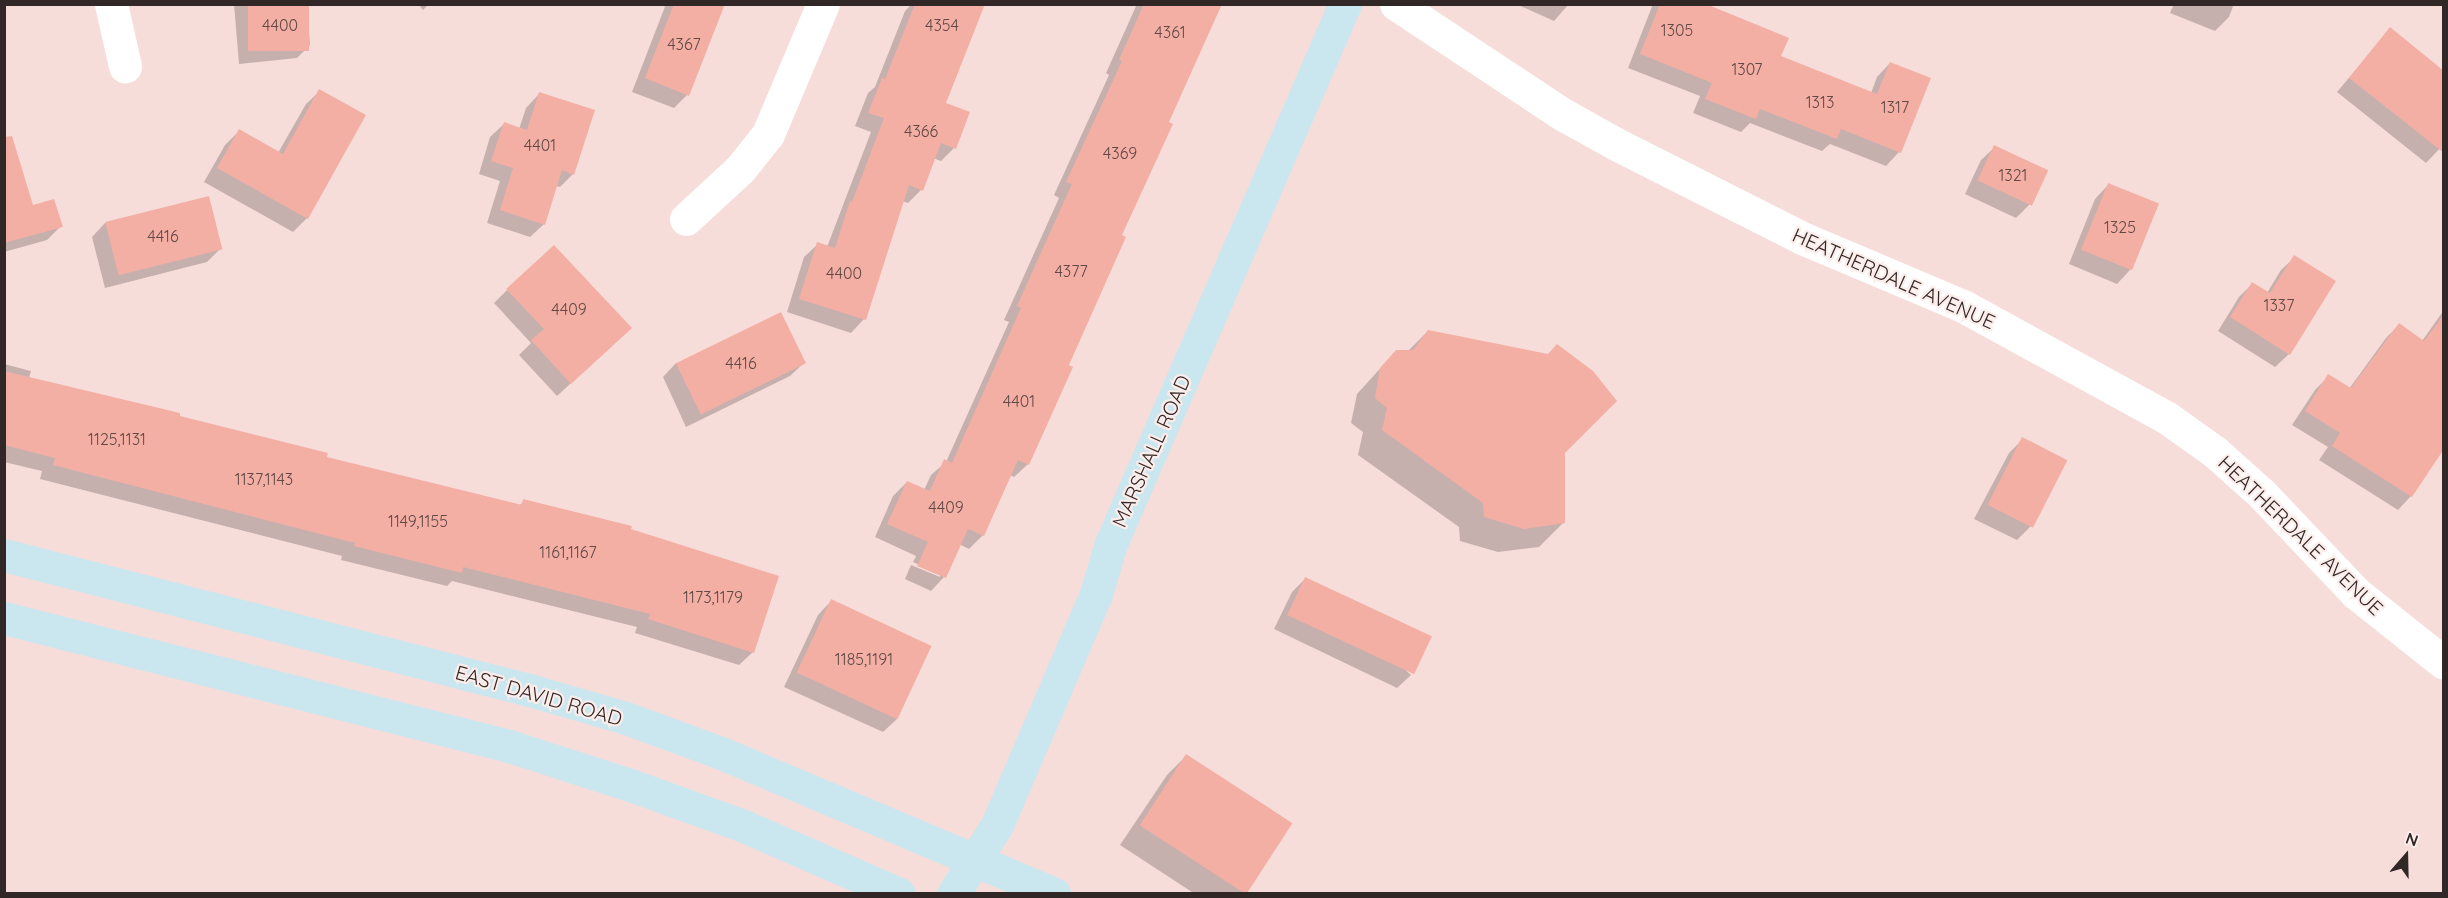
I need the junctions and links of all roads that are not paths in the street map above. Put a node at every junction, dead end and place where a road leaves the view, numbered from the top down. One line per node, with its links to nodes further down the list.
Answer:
1 (111, 4): 5 (street)
2 (823, 4): 6 (street)
3 (1345, 4): 10 (street, MARSHALL ROAD)
4 (1396, 4): 9 (street, HEATHERDALE AVENUE)
5 (125, 66)
6 (686, 219)
7 (4, 555): 10 (street, EAST DAVID ROAD)
8 (4, 618): 11 (street)
9 (2444, 663)
10 (975, 859): 12 (street, MARSHALL ROAD); 13 (street, EAST DAVID ROAD)
11 (899, 894)
12 (953, 894)
13 (1054, 894)

